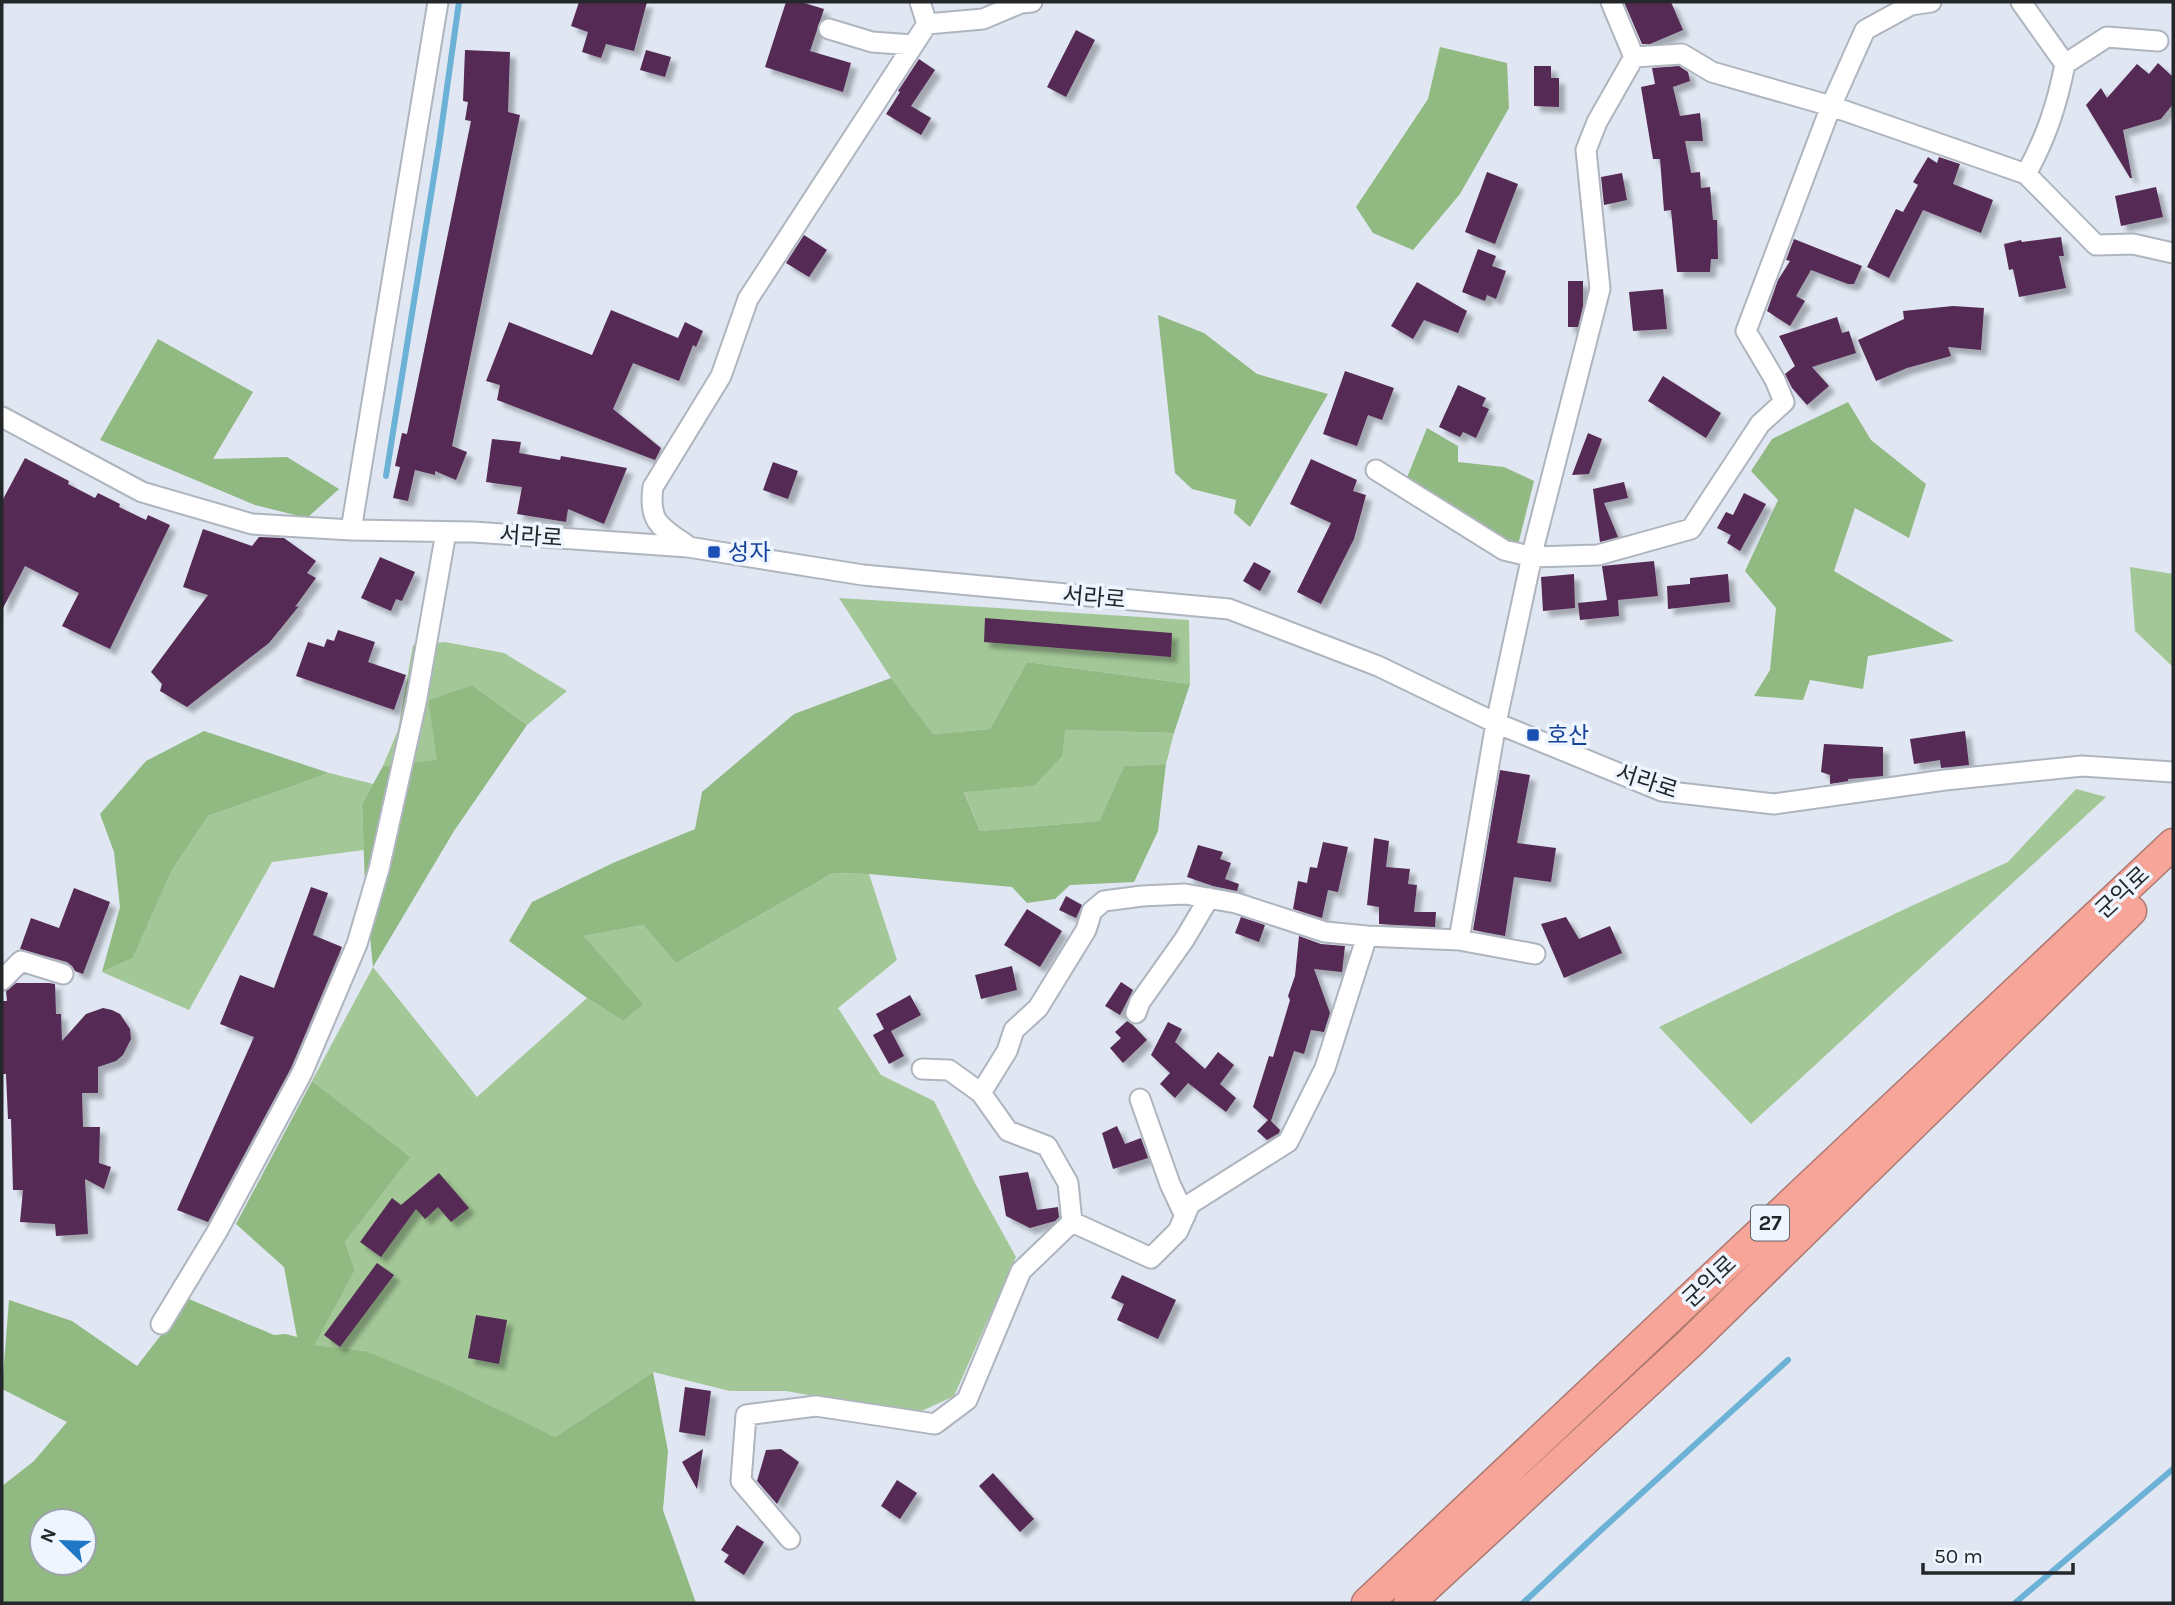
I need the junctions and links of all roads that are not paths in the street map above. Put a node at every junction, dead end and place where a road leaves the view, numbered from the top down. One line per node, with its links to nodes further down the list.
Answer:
1 (438, 2): 18 (street)
2 (920, 2): 7 (street)
3 (1032, 2): 7 (street)
4 (1611, 2): 11 (street)
5 (1931, 2): 13 (street)
6 (2021, 2): 12 (street)
7 (927, 24): 10 (street)
8 (829, 29): 10 (street)
9 (2158, 41): 12 (street)
10 (913, 45): 20 (street)
11 (1634, 57): 13 (street); 21 (street)
12 (2065, 64): 14 (street)
13 (1831, 106): 14 (street); 21 (street)
14 (2026, 174): 15 (street)
15 (2173, 253)
16 (2, 417): 18 (street, 서라로)
17 (1376, 470): 21 (street)
18 (351, 530): 19 (street, 서라로)
19 (446, 532): 20 (street, 서라로); 38 (street)
20 (688, 547): 22 (street, 서라로)
21 (1532, 557): 22 (street)
22 (1496, 723): 23 (street, 서라로); 28 (street)
23 (2173, 772)
24 (2173, 844): 40 (highway, 군익로 / 27)
25 (2173, 870): 41 (highway, 군익로)
26 (1209, 898): 27 (street); 32 (street); 34 (street)
27 (1367, 936): 28 (street); 36 (street)
28 (1459, 940): 29 (street)
29 (1535, 954)
30 (63, 974): 31 (street)
31 (2, 980)
32 (1136, 1013)
33 (922, 1069): 34 (street)
34 (981, 1093): 37 (street)
35 (1140, 1099): 36 (street)
36 (1185, 1216): 37 (street)
37 (1072, 1222): 39 (street)
38 (162, 1324)
39 (790, 1539)
40 (1367, 1603)
41 (1409, 1603)

